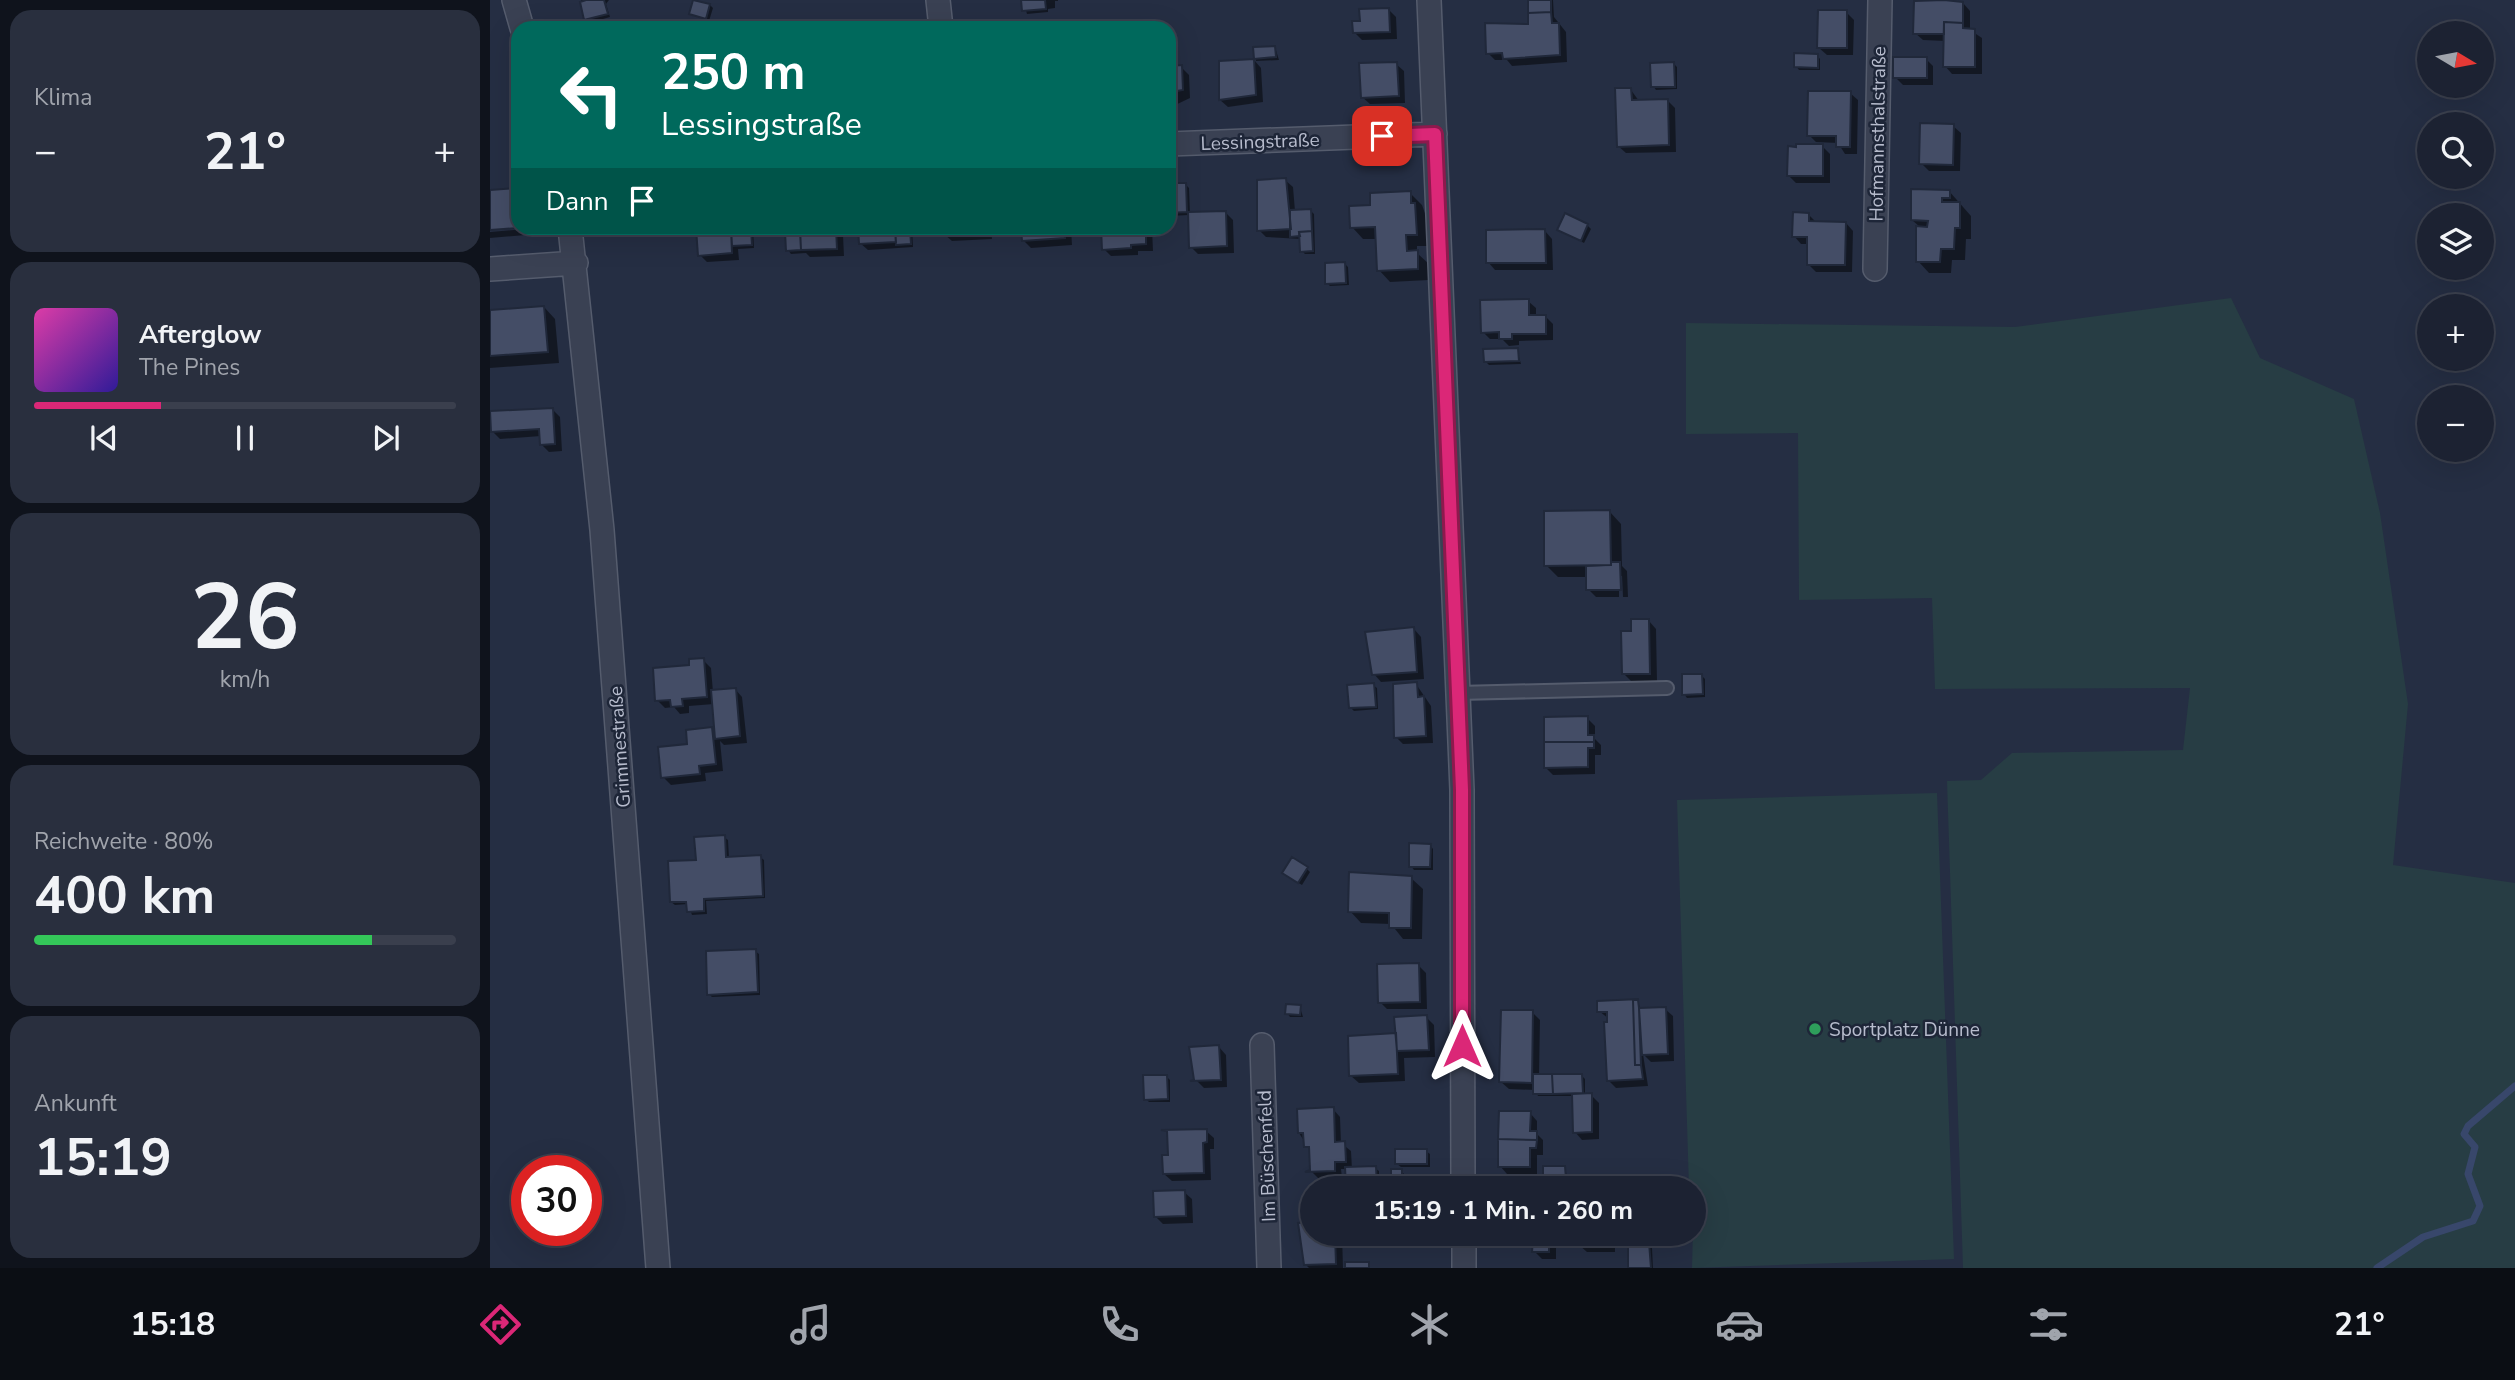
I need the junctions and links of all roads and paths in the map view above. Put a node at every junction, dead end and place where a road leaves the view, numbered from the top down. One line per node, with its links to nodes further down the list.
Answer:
1 (514, 0): 5 (street)
2 (938, 0): 6 (street)
3 (1429, 0): 7 (street)
4 (1880, 0): 12 (street, Hofmannsthalstraße)
5 (520, 21)
6 (940, 21)
7 (1435, 134): 8 (street, Lessingstraße); 14 (street)
8 (1176, 144)
9 (571, 235): 10 (street, Grimmestraße)
10 (576, 263): 11 (street); 18 (street, Grimmestraße)
11 (490, 269)
12 (1875, 269)
13 (1667, 688): 14 (lane)
14 (1458, 693): 16 (street)
15 (1262, 1045): 19 (street, Im Büschenfeld)
16 (1464, 1176)
17 (1464, 1246): 20 (street)
18 (658, 1268)
19 (1269, 1268)
20 (1464, 1268)

